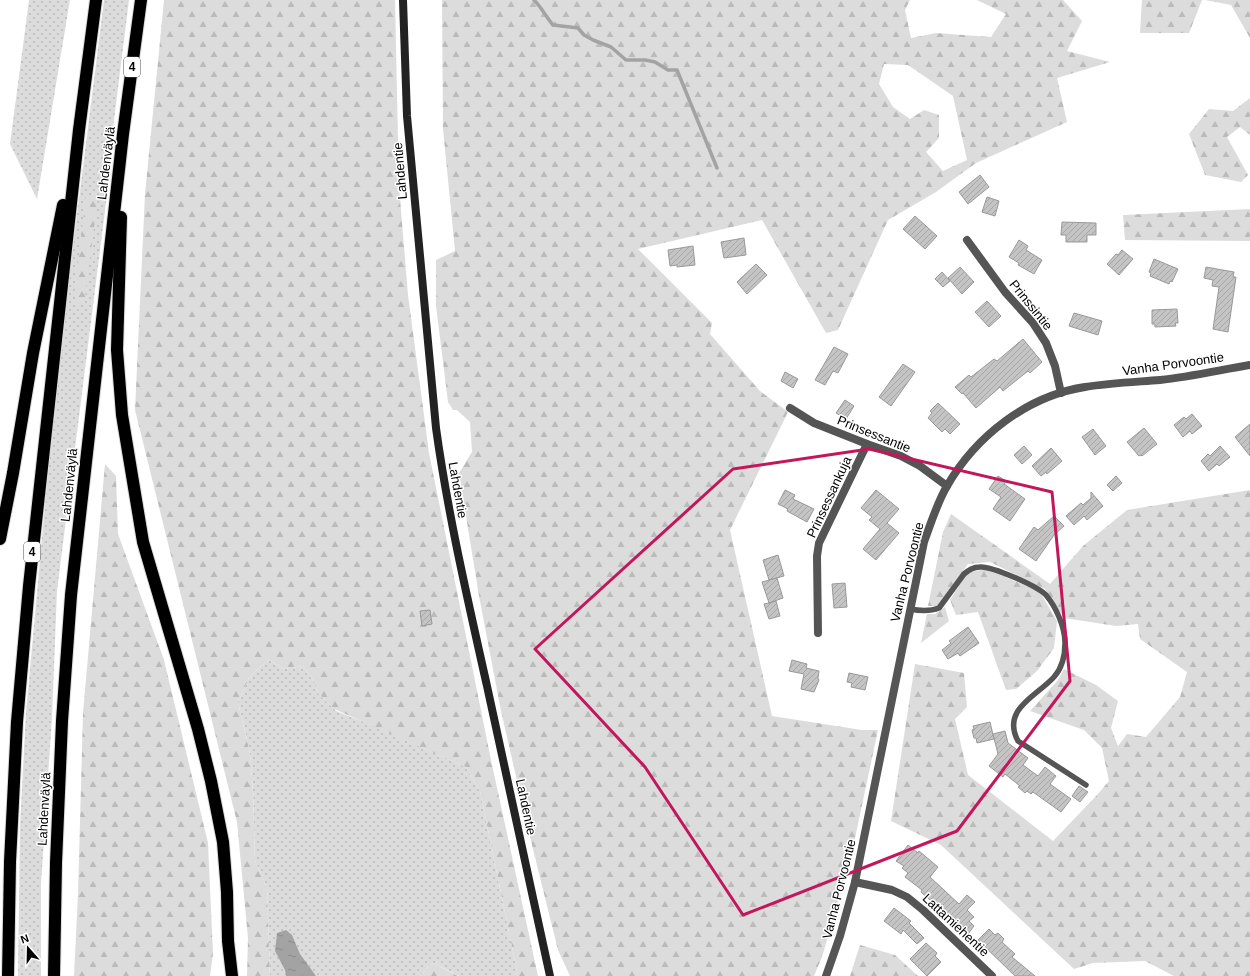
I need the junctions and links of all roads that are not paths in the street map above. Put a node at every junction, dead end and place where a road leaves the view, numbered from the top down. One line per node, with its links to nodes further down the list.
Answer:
1 (96, 0): 4 (highway, 4)
2 (141, 0): 5 (highway, Lahdenväylä / 4)
3 (403, 0): 22 (main road, Lahdentie)
4 (79, 130): 12 (highway); 18 (highway, 4)
5 (123, 134): 17 (highway); 19 (highway, Lahdenväylä / 4)
6 (967, 240): 8 (street, Prinssintie)
7 (1250, 365): 8 (street, Vanha Porvoontie)
8 (1060, 393): 11 (street, Vanha Porvoontie)
9 (790, 408): 10 (street, Prinsessantie)
10 (867, 444): 11 (street, Prinsessantie); 14 (street, Prinsessankuja)
11 (947, 486): 13 (street, Vanha Porvoontie)
12 (0, 539)
13 (910, 609): 15 (lane); 16 (street, Vanha Porvoontie)
14 (818, 633)
15 (1086, 785)
16 (855, 882): 23 (street, Vanha Porvoontie); 24 (street, Lattamiehentie)
17 (228, 941): 20 (highway); 21 (highway)
18 (8, 976)
19 (54, 976)
20 (225, 976)
21 (232, 976)
22 (550, 976)
23 (826, 976)
24 (992, 976)

